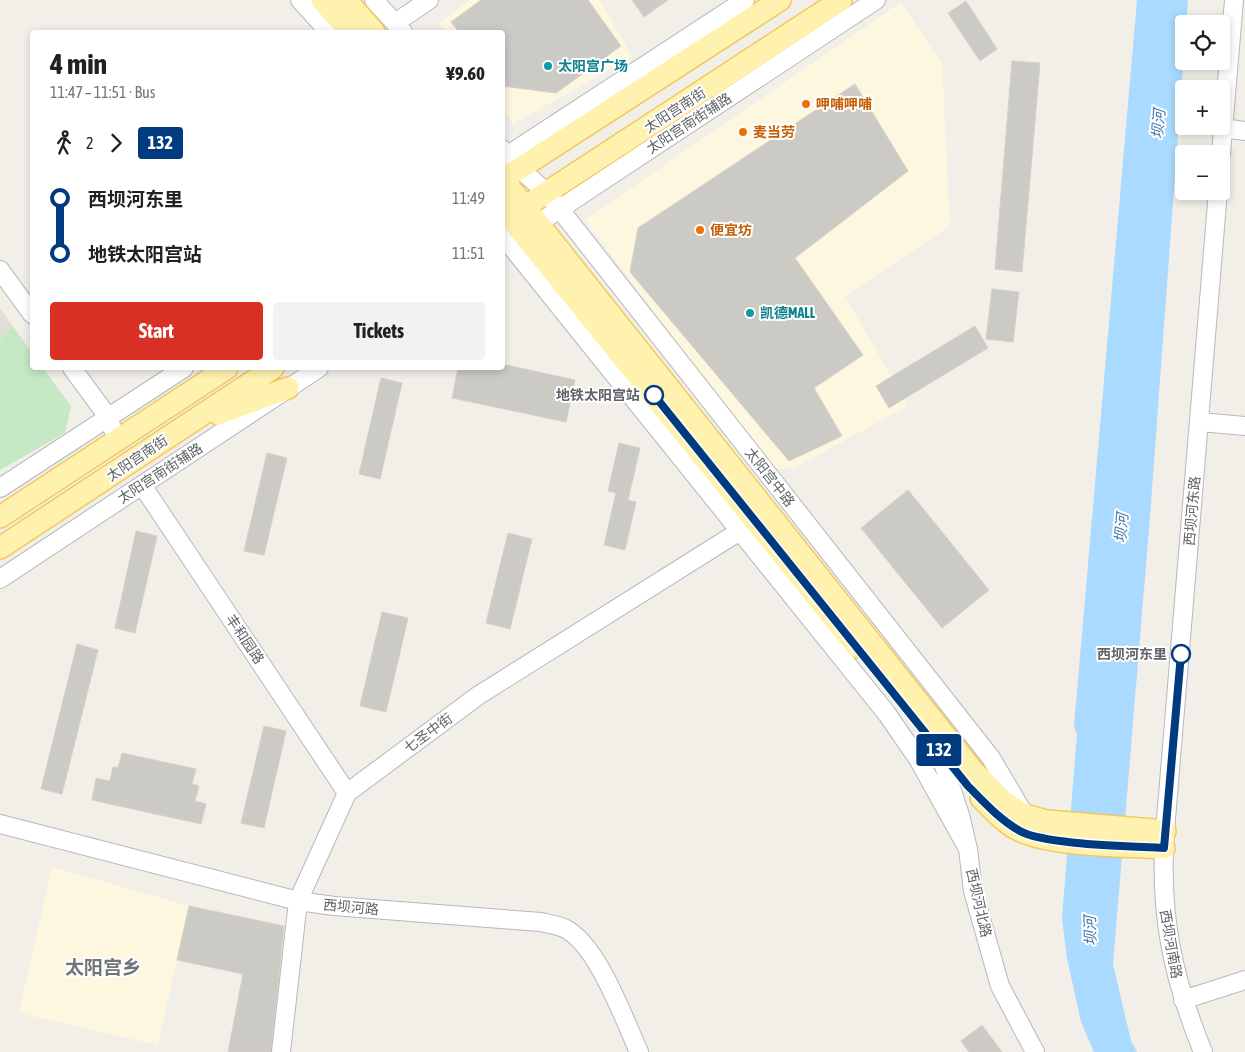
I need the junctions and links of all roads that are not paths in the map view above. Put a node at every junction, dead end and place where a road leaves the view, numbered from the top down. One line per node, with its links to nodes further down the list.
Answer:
1 (300, 0): 12 (street)
2 (322, 0): 13 (main road)
3 (346, 0): 14 (main road)
4 (374, 0): 11 (street)
5 (429, 0): 11 (street)
6 (745, 0): 18 (street)
7 (780, 0): 18 (main road)
8 (841, 0): 20 (main road, 太阳宫南街)
9 (876, 0): 20 (street, 太阳宫南街辅路)
10 (1234, 0): 15 (street)
11 (399, 28)
12 (327, 30)
13 (348, 30)
14 (372, 30)
15 (1227, 80)
16 (1230, 129): 17 (street)
17 (1245, 131)
18 (506, 167): 20 (street, 太阳宫中路); 21 (main road, 太阳宫中路)
19 (1217, 200): 33 (street, 西坝河东路)
20 (553, 201): 21 (main road, 太阳宫南街); 29 (street, 太阳宫中路)
21 (513, 225): 31 (main road, 太阳宫中路); 39 (main road, 太阳宫中路); 43 (street, 太阳宫中路)
22 (0, 270): 23 (street)
23 (30, 311)
24 (73, 370): 32 (street)
25 (181, 370): 32 (street)
26 (224, 370): 36 (main road, 太阳宫南街)
27 (270, 370): 35 (main road, 太阳宫南街)
28 (316, 370): 30 (street, 太阳宫南街辅路)
29 (691, 376): 31 (street); 42 (street, 太阳宫中路)
30 (288, 388): 35 (main road); 37 (street, 太阳宫南街辅路)
31 (672, 391): 40 (main road, 太阳宫中路)
32 (108, 417): 36 (street); 38 (street)
33 (1200, 422): 34 (street); 52 (street, 西坝河东路)
34 (1245, 426)
35 (183, 427): 44 (main road, 太阳宫南街)
36 (116, 440): 41 (main road, 太阳宫南街)
37 (142, 485): 46 (street, 太阳宫南街辅路); 48 (street, 丰和园路)
38 (0, 488)
39 (730, 490): 45 (street); 47 (main road, 太阳宫中路)
40 (754, 494): 42 (street); 49 (main road, 太阳宫中路)
41 (0, 517)
42 (806, 522): 49 (street, 太阳宫中路)
43 (740, 531): 45 (street, 太阳宫中路); 48 (street, 七圣中街)
44 (0, 548)
45 (766, 563): 53 (street, 太阳宫中路)
46 (0, 578)
47 (938, 748): 51 (main road, 太阳宫中路); 53 (street, 西坝河北路)
48 (347, 793): 54 (street, 七圣中街)
49 (1024, 815): 51 (main road, 太阳宫中路)
50 (0, 824): 54 (street, 西坝河路)
51 (1047, 830): 52 (main road)
52 (1157, 839): 56 (street, 西坝河南路)
53 (968, 849): 59 (street, 西坝河北路)
54 (298, 901): 57 (street, 七圣中街); 58 (street, 西坝河路)
55 (1245, 980): 56 (street)
56 (1183, 1000): 60 (street, 西坝河南路)
57 (281, 1052)
58 (639, 1052)
59 (1035, 1052)
60 (1203, 1052)

